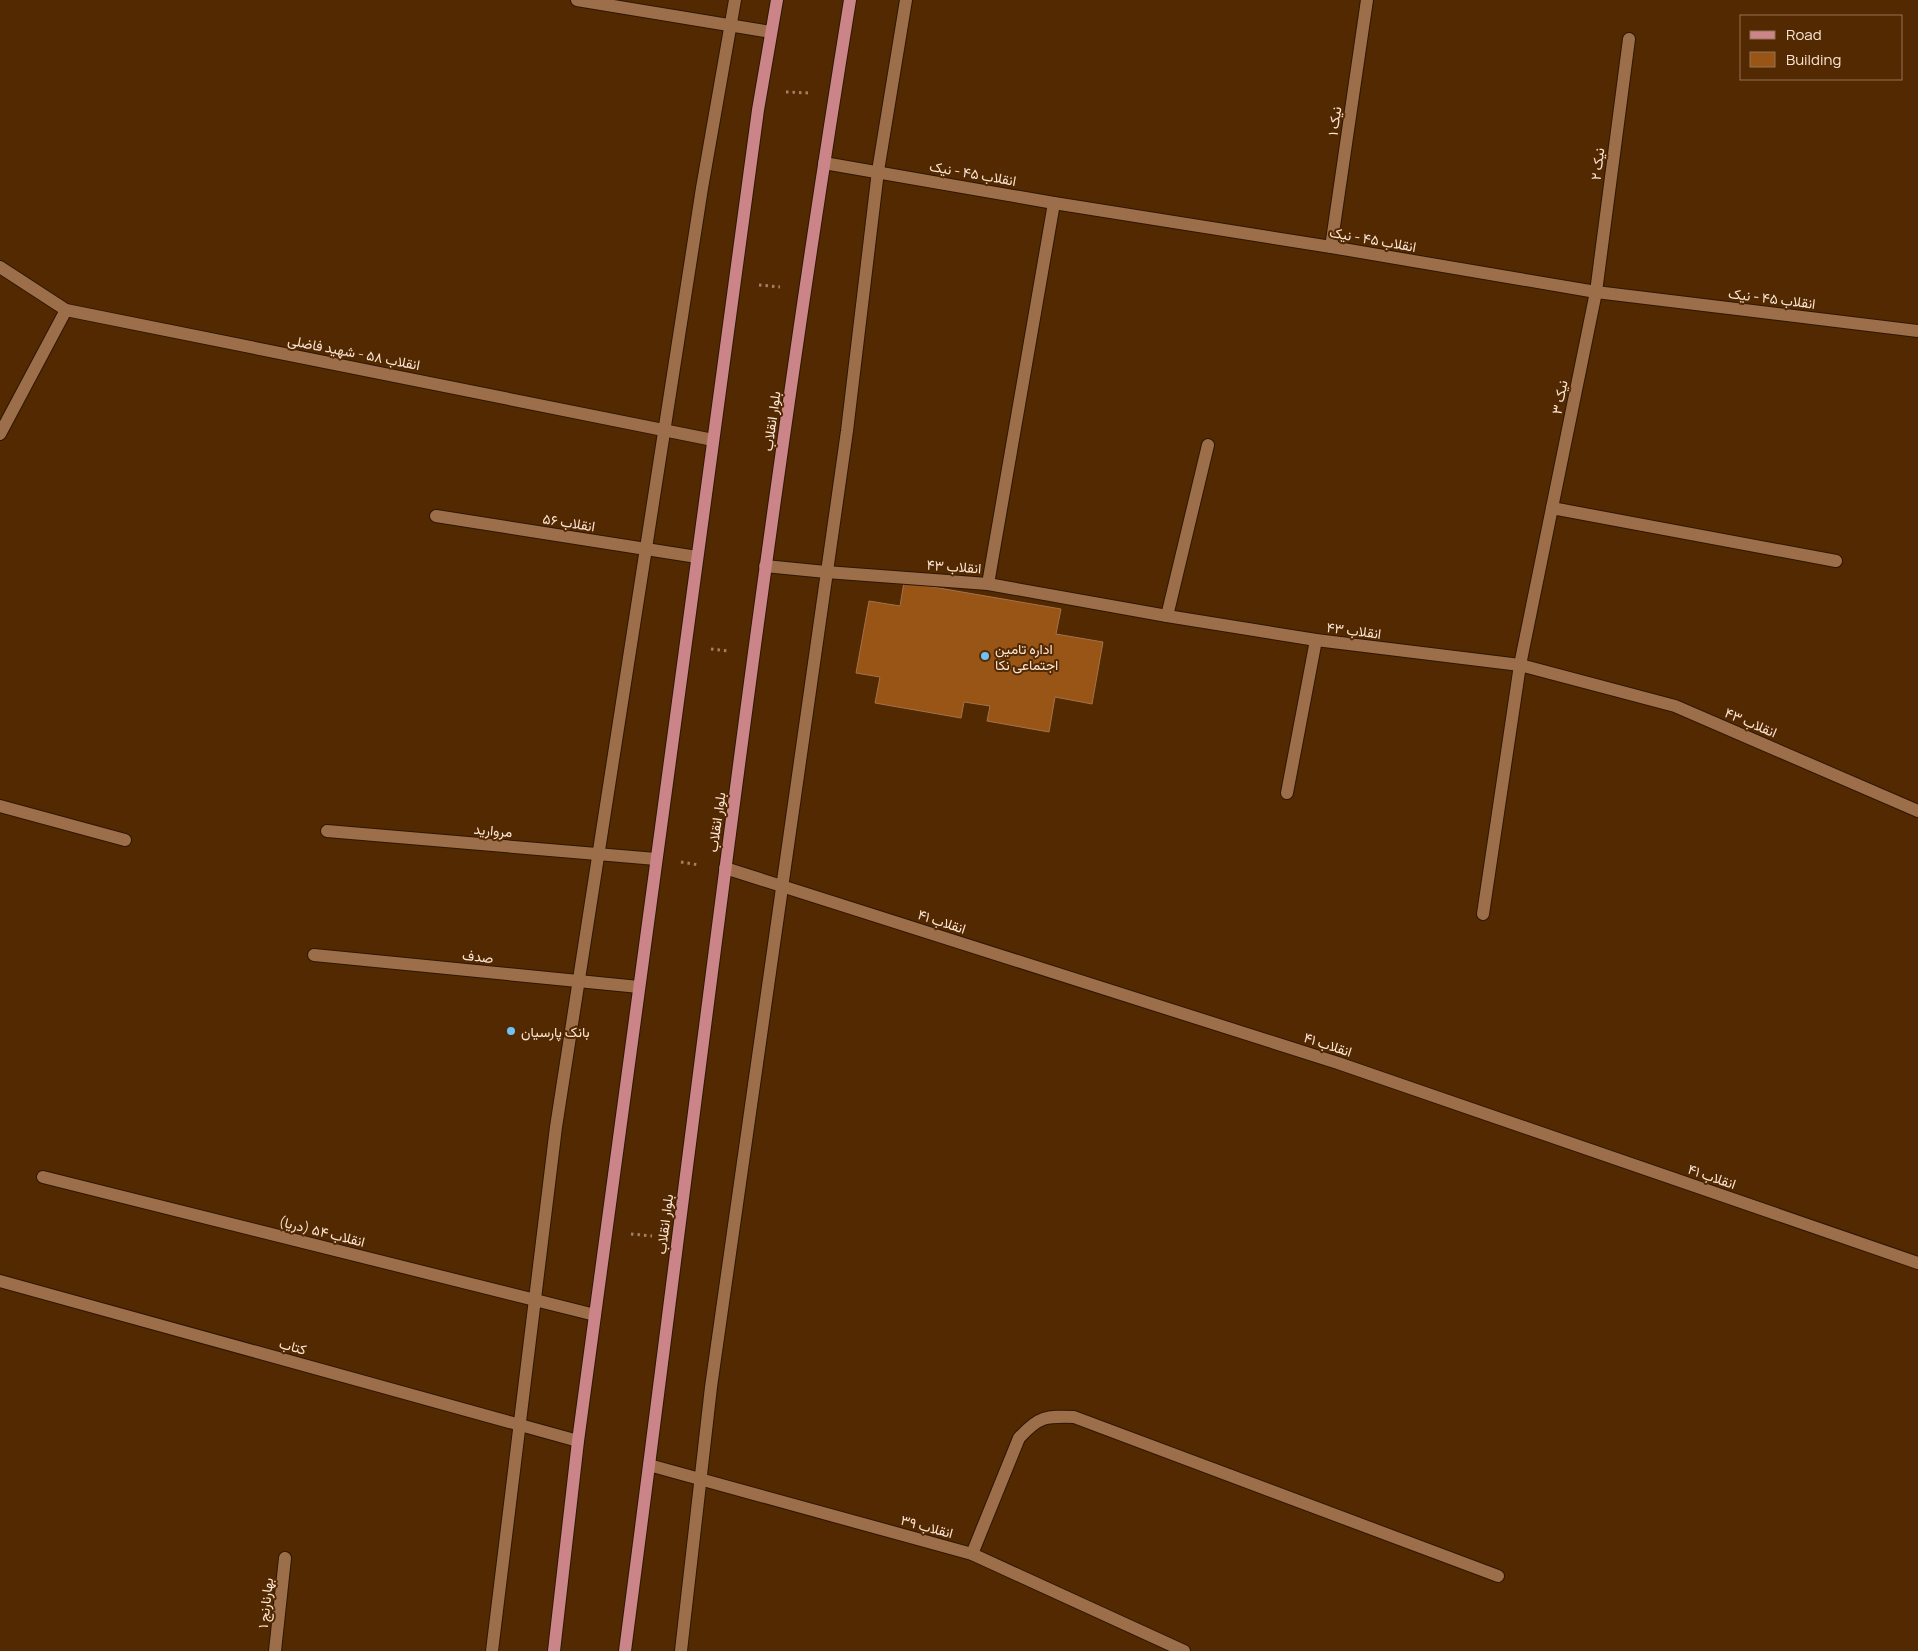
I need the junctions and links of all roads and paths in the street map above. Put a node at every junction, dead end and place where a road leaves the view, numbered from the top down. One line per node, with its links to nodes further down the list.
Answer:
1 (577, 0): 7 (street)
2 (735, 0): 7 (street)
3 (776, 0): 8 (main road)
4 (850, 0): 11 (main road, بلوار انقلاب)
5 (906, 0): 13 (street)
6 (1367, 0): 15 (street, نیک ۱)
7 (731, 26): 8 (street); 22 (street)
8 (771, 32): 10 (main road)
9 (1629, 39): 19 (street, نیک ۲)
10 (761, 90): 11 (path); 17 (main road)
11 (835, 94): 12 (main road, بلوار انقلاب)
12 (824, 163): 13 (street, انقلاب ۴۵ - نیک); 18 (main road, بلوار انقلاب)
13 (878, 171): 14 (street, انقلاب ۴۵ - نیک); 32 (street)
14 (1054, 204): 15 (street, انقلاب ۴۵ - نیک); 33 (street)
15 (1331, 246): 19 (street, انقلاب ۴۵ - نیک)
16 (0, 267): 20 (street, انقلاب ۵۸ - شهید فاضلی)
17 (734, 282): 18 (path); 24 (main road)
18 (806, 290): 31 (main road, بلوار انقلاب)
19 (1596, 292): 21 (street, انقلاب ۴۵ - نیک); 26 (street, نیک ۳)
20 (66, 310): 22 (street, انقلاب ۵۸ - شهید فاضلی); 23 (street)
21 (1918, 331)
22 (664, 430): 24 (street, انقلاب ۵۸ - شهید فاضلی); 28 (street)
23 (0, 434)
24 (713, 440): 29 (main road)
25 (1208, 445): 34 (street)
26 (1552, 508): 30 (street); 38 (street, نیک ۳)
27 (436, 516): 28 (street, انقلاب ۵۶)
28 (646, 549): 29 (street, انقلاب ۵۶); 44 (street)
29 (697, 557): 36 (main road)
30 (1836, 561)
31 (765, 566): 32 (street, انقلاب ۴۳); 37 (main road, بلوار انقلاب)
32 (826, 572): 33 (street, انقلاب ۴۳); 47 (street)
33 (988, 584): 34 (street, انقلاب ۴۳)
34 (1167, 616): 35 (street, انقلاب ۴۳)
35 (1316, 640): 38 (street, انقلاب ۴۳); 39 (street)
36 (685, 647): 37 (path); 45 (main road)
37 (755, 654): 46 (main road, بلوار انقلاب)
38 (1520, 666): 41 (street, انقلاب ۴۳); 48 (street, نیک ۳)
39 (1287, 793)
40 (0, 806): 43 (street)
41 (1918, 811)
42 (327, 831): 44 (street, مروارید)
43 (125, 840)
44 (598, 854): 45 (street, مروارید); 50 (street)
45 (656, 859): 46 (path); 51 (main road)
46 (725, 868): 47 (street, انقلاب ۴۱); 54 (main road, بلوار انقلاب)
47 (783, 887): 55 (street, انقلاب ۴۱); 62 (street)
48 (1483, 914)
49 (314, 955): 50 (street, صدف)
50 (578, 981): 51 (street, صدف); 57 (street)
51 (639, 988): 53 (main road)
52 (43, 1177): 57 (street, انقلاب ۵۴ (دریا))
53 (606, 1231): 54 (path); 58 (main road)
54 (678, 1239): 61 (main road, بلوار انقلاب)
55 (1918, 1263)
56 (0, 1281): 59 (street, کتاب)
57 (535, 1300): 58 (street, انقلاب ۵۴ (دریا)); 59 (street)
58 (595, 1315): 60 (main road)
59 (520, 1425): 60 (street, کتاب); 67 (street)
60 (578, 1441): 68 (main road)
61 (649, 1465): 62 (street, انقلاب ۳۹); 69 (main road, بلوار انقلاب)
62 (701, 1480): 63 (street, انقلاب ۳۹); 70 (street)
63 (972, 1554): 65 (street); 71 (street, انقلاب ۳۹)
64 (285, 1558): 66 (street, بهارنارنج ۱)
65 (1498, 1576)
66 (275, 1651)
67 (492, 1651)
68 (554, 1651)
69 (624, 1651)
70 (681, 1651)
71 (1184, 1651)

